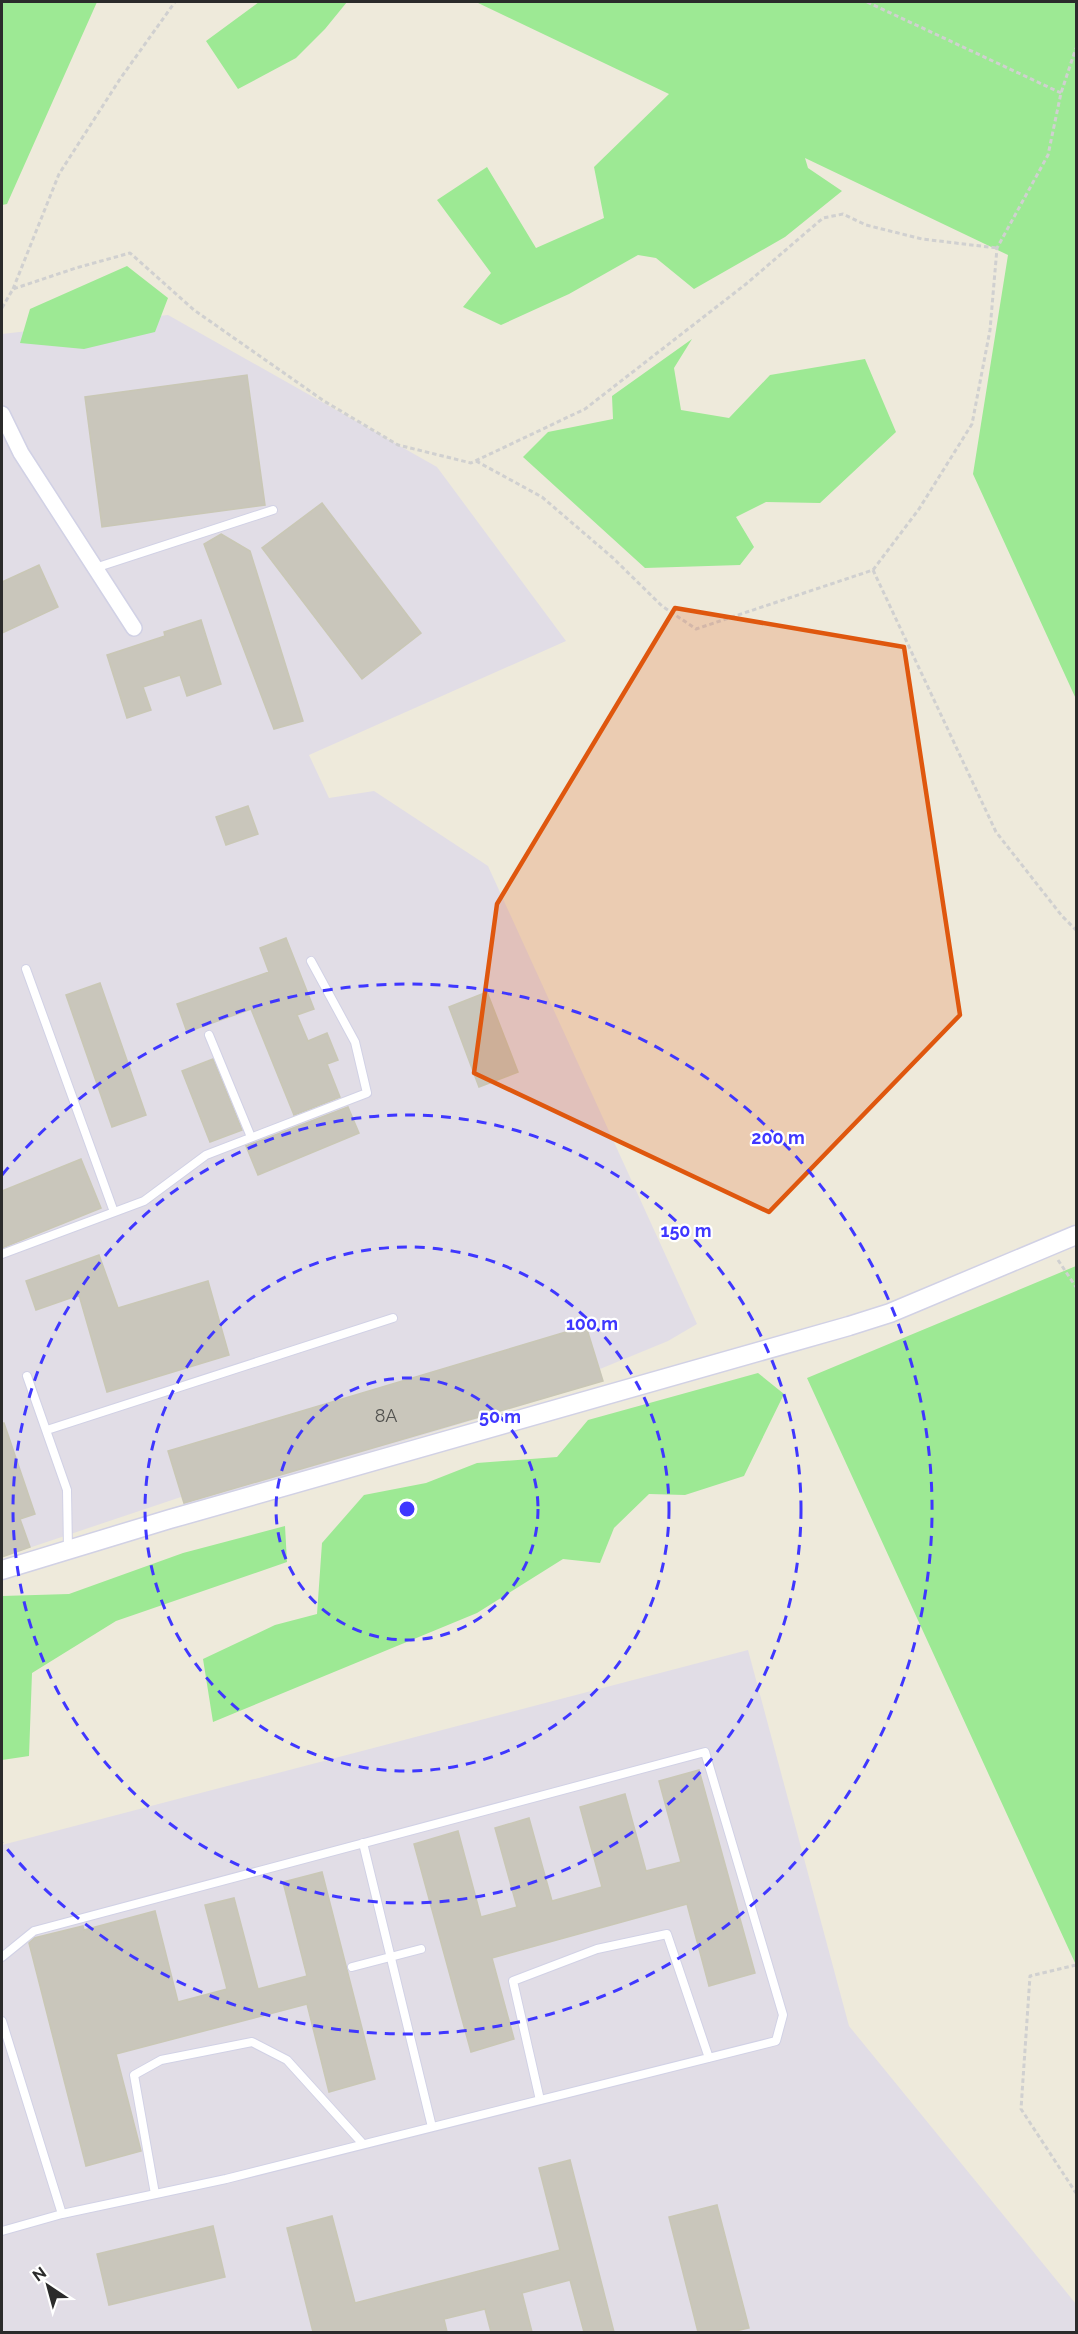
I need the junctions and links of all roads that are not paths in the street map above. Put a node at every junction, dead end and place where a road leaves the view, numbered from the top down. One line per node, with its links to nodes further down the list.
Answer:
1 (2, 414): 3 (street)
2 (273, 510): 3 (lane)
3 (95, 568): 4 (street)
4 (134, 628)
5 (311, 961): 8 (lane)
6 (26, 969): 9 (lane)
7 (210, 1035): 8 (lane)
8 (251, 1137): 9 (lane)
9 (114, 1212): 11 (lane)
10 (1077, 1235): 15 (street)
11 (2, 1254)
12 (393, 1318): 14 (lane)
13 (27, 1376): 14 (lane)
14 (47, 1430): 15 (lane)
15 (68, 1551): 16 (street)
16 (2, 1570)
17 (363, 1843): 19 (lane); 20 (lane); 23 (lane)
18 (421, 1948): 20 (lane)
19 (2, 1957)
20 (390, 1958): 21 (lane); 25 (lane)
21 (352, 1967)
22 (2, 2021): 28 (lane)
23 (709, 2058): 24 (lane); 24 (lane)
24 (540, 2100): 25 (lane)
25 (432, 2127): 26 (lane)
26 (363, 2144): 27 (lane); 27 (lane)
27 (155, 2194): 28 (lane)
28 (62, 2214): 29 (lane)
29 (2, 2231)

